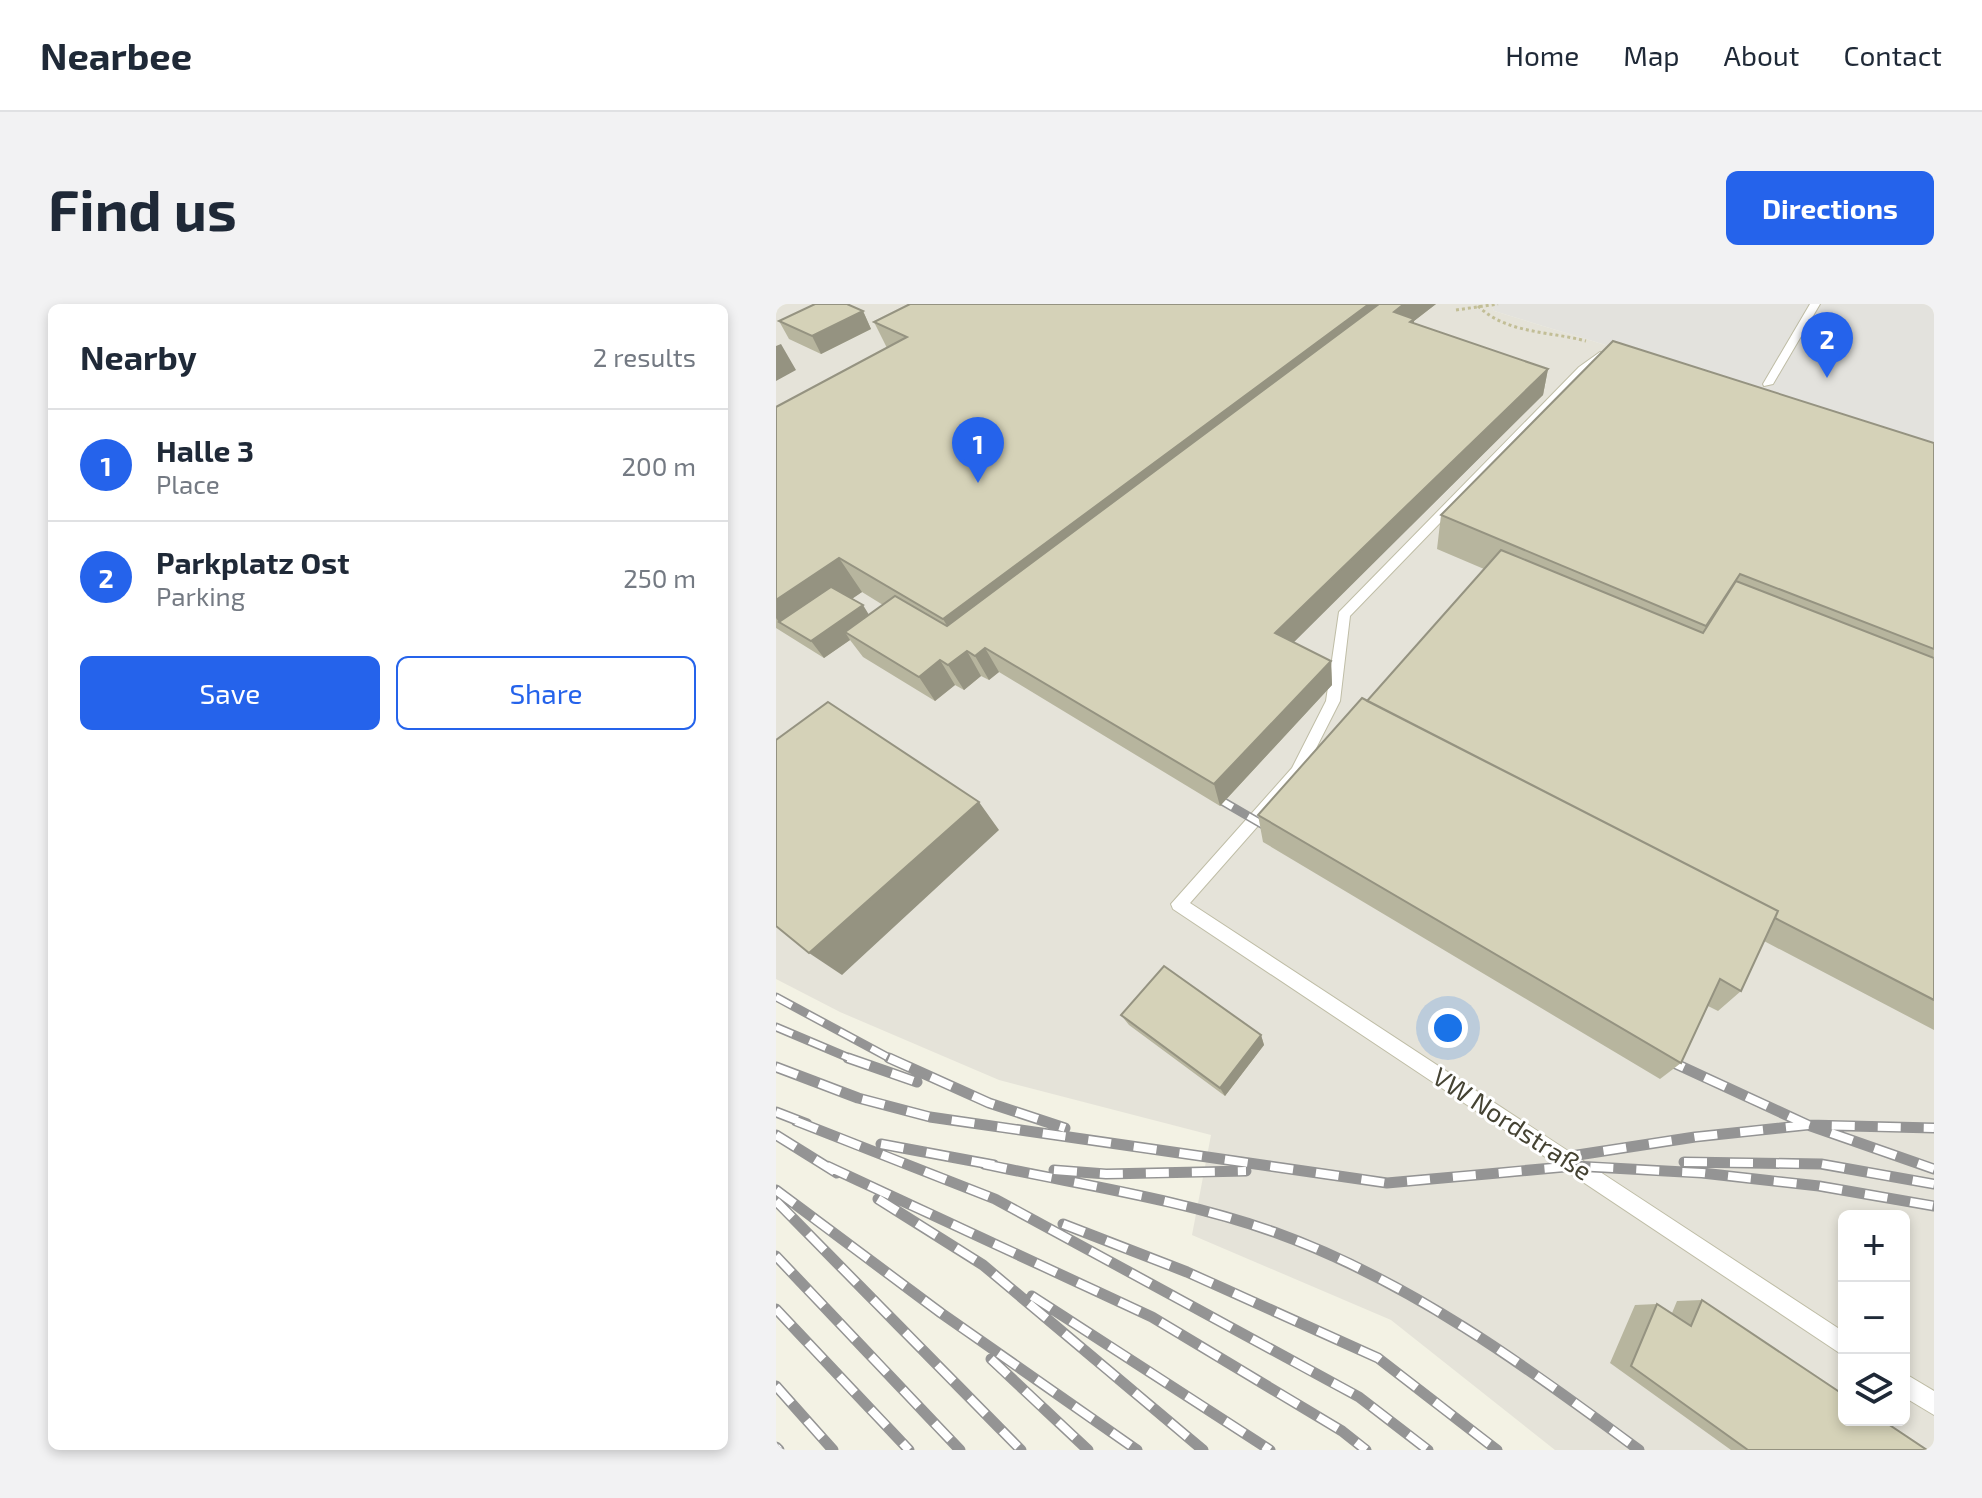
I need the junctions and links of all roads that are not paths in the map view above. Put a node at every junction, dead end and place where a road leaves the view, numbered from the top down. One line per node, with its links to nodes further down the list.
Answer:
1 (1815, 304): 3 (lane)
2 (1629, 365): 4 (lane, VW Nordstraße)
3 (1768, 384)
4 (1838, 1341)
5 (1910, 1388): 6 (lane)
6 (1934, 1404)

